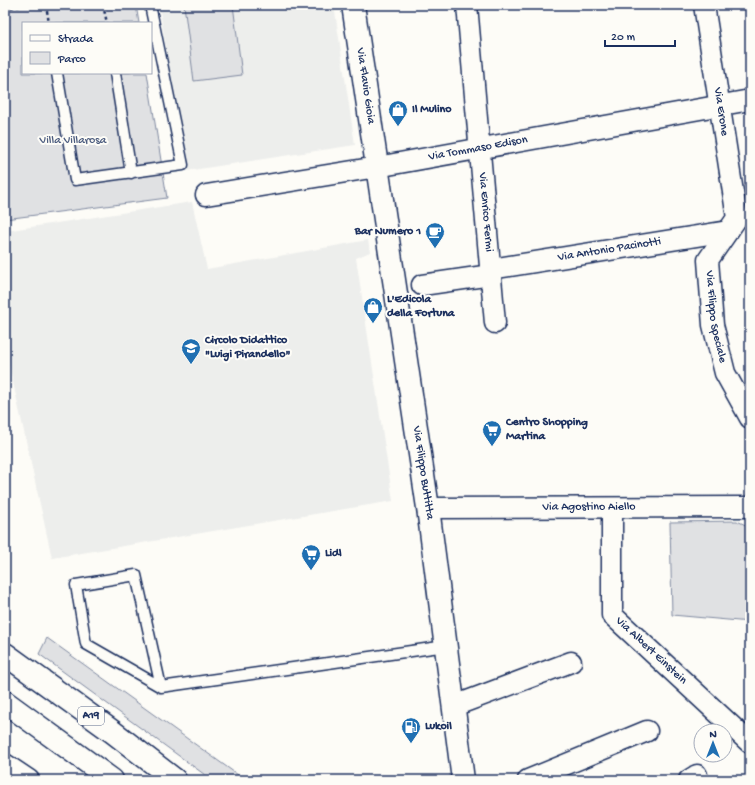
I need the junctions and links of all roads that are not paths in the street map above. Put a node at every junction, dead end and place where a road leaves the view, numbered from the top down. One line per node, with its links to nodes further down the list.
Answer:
1 (150, 5): 11 (lane)
2 (353, 5): 10 (main road, Via Flavio Gioia)
3 (467, 5): 9 (street, Via Enrico Fermi)
4 (704, 5): 8 (street, Via Erone)
5 (57, 74): 11 (lane)
6 (115, 74): 11 (lane)
7 (750, 100): 8 (street, Via Tommaso Edison)
8 (720, 105): 9 (street, Via Tommaso Edison); 13 (street, Via Erone)
9 (481, 148): 10 (street, Via Tommaso Edison); 14 (street, Via Enrico Fermi)
10 (377, 167): 12 (street, Via Tommaso Edison); 19 (main road, Via Filippo Buttitta)
11 (131, 173)
12 (206, 195)
13 (733, 224): 14 (street, Via Antonio Pacinotti); 17 (street, Via Filippo Speciale)
14 (491, 272): 15 (street, Via Antonio Pacinotti); 16 (street, Via Enrico Fermi)
15 (422, 285)
16 (495, 324)
17 (750, 418)
18 (750, 507): 20 (street, Via Agostino Aiello)
19 (428, 508): 20 (street, Via Agostino Aiello); 21 (main road, Via Filippo Buttitta)
20 (612, 508): 28 (street, Via Albert Einstein)
21 (446, 646): 24 (lane); 26 (main road, Via Filippo Buttitta)
22 (5, 654): 32 (main road, A19)
23 (571, 662): 26 (street)
24 (161, 688): 24 (lane)
25 (5, 702): 31 (main road)
26 (454, 706): 33 (main road, Via Filippo Buttitta)
27 (647, 731): 34 (street)
28 (750, 743)
29 (5, 764): 30 (street)
30 (29, 780)
31 (112, 780)
32 (175, 780)
33 (463, 780)
34 (528, 780)

